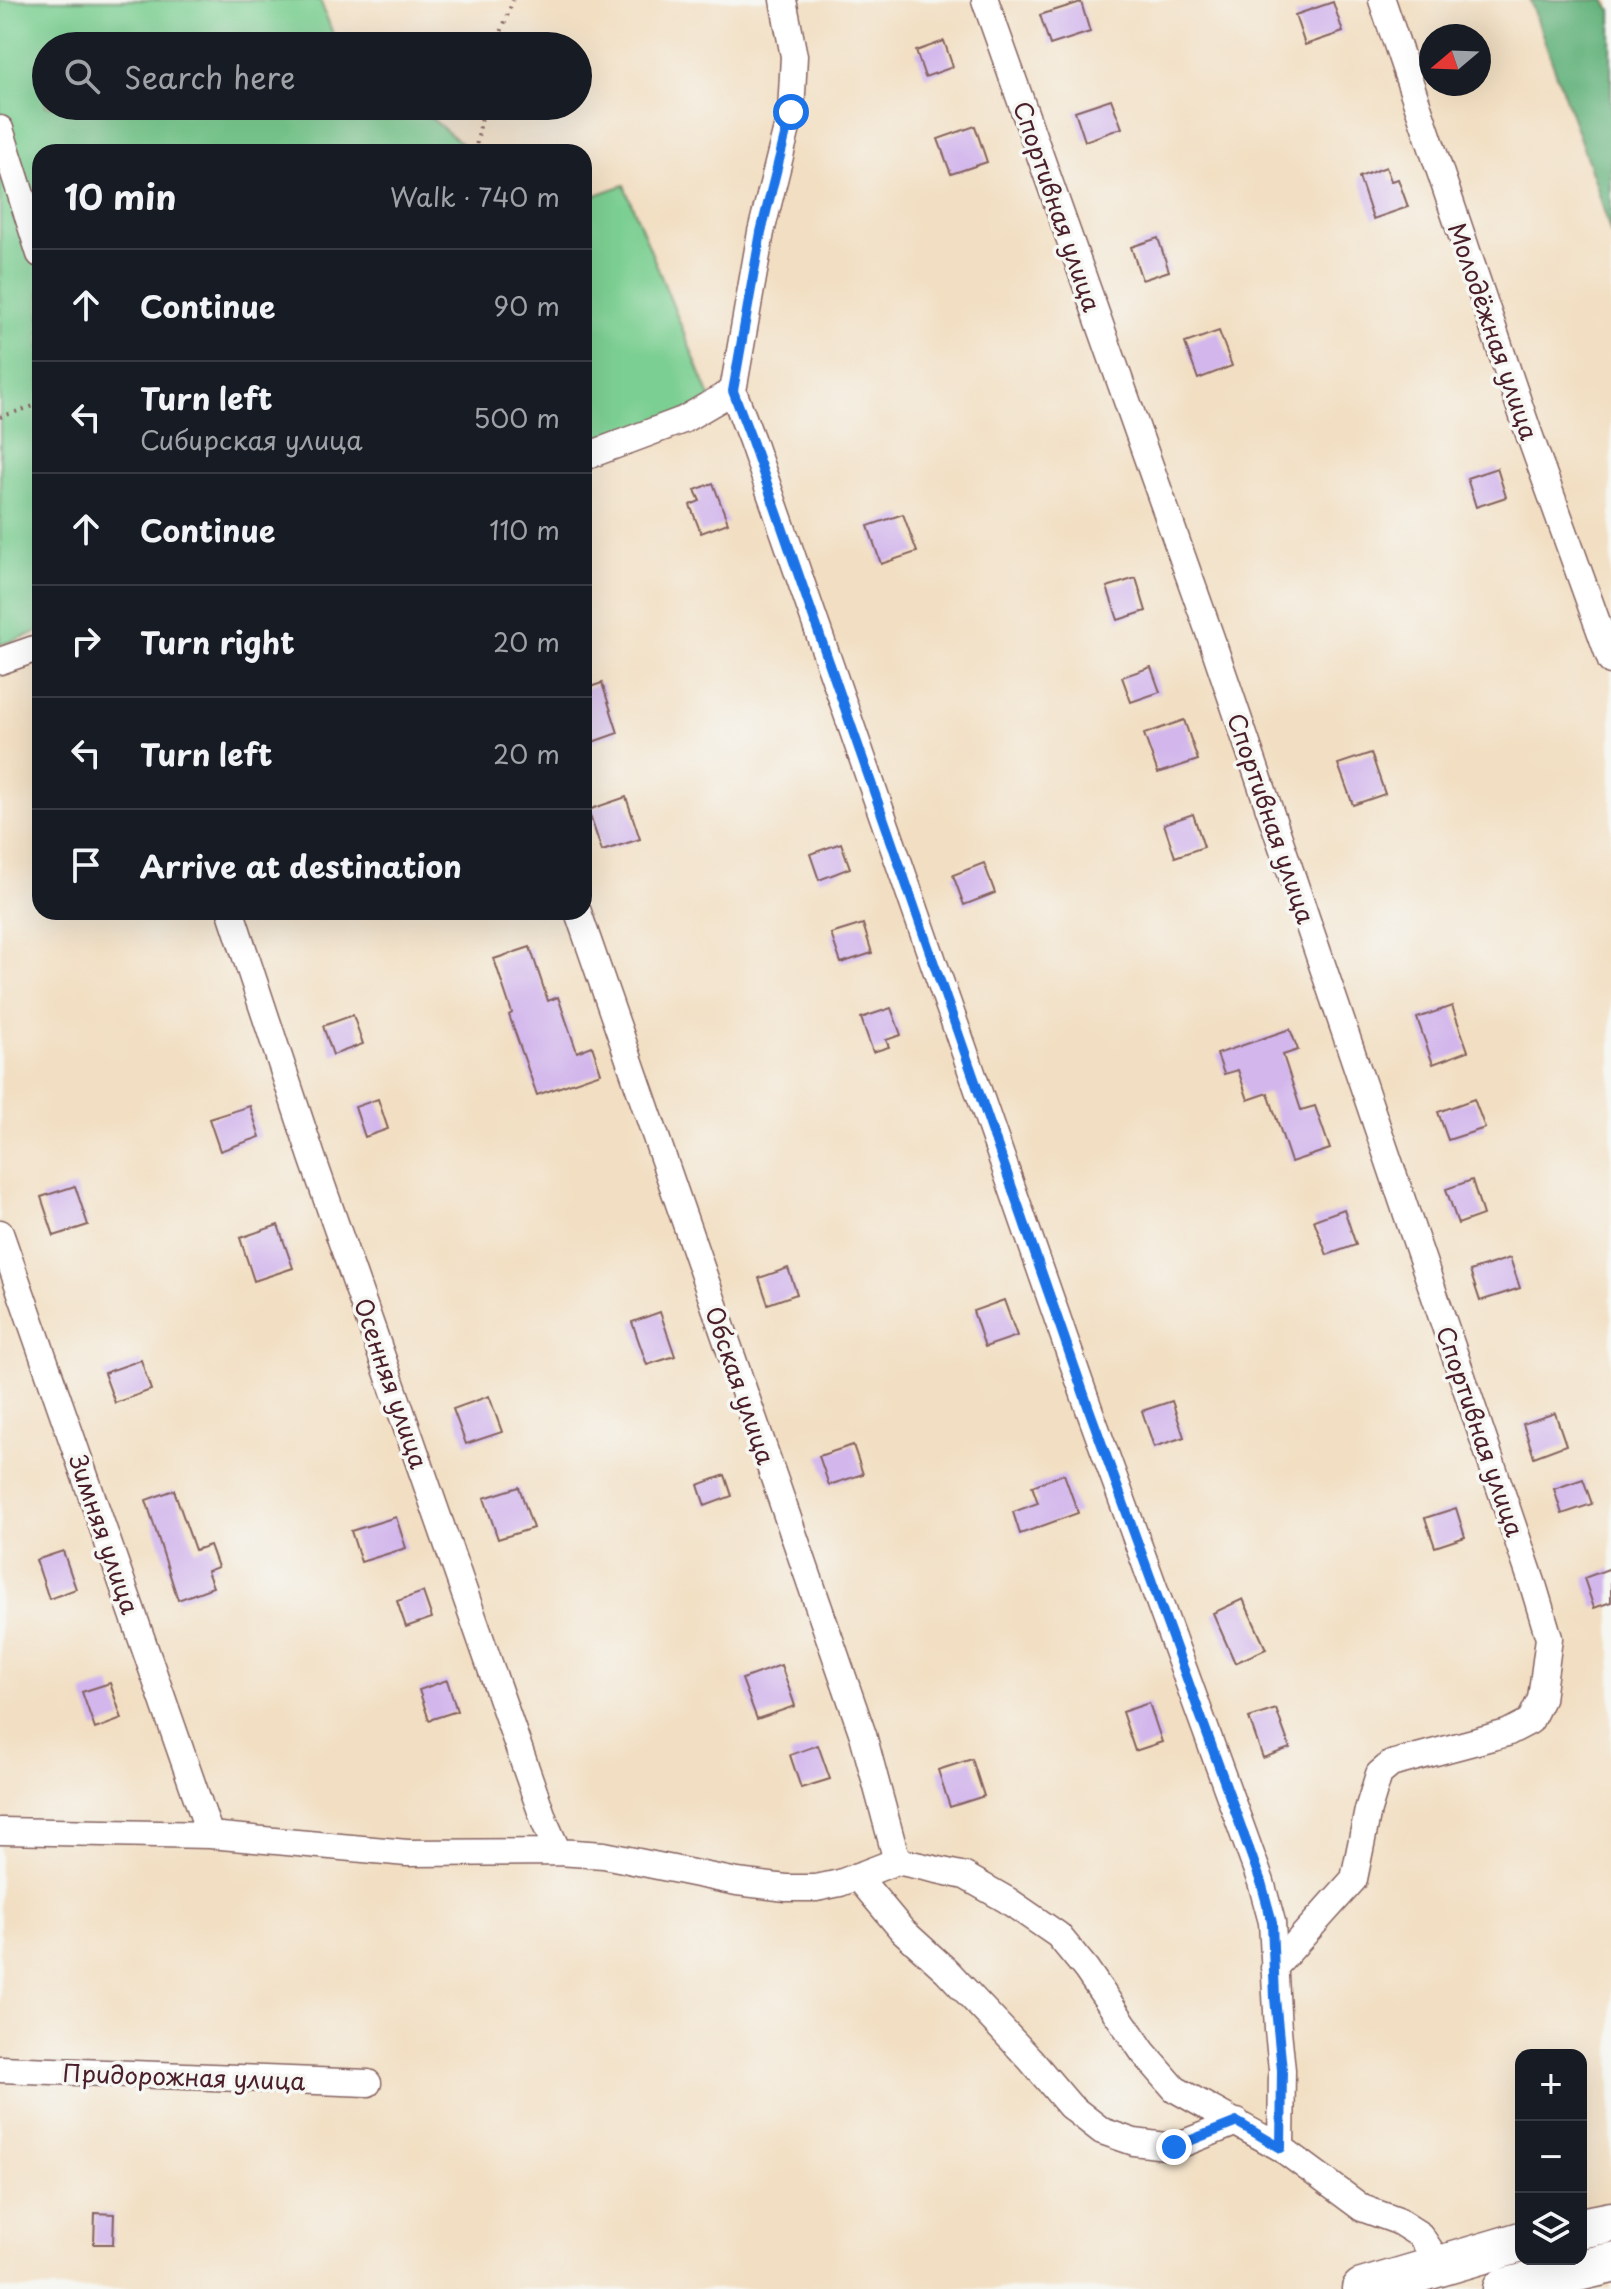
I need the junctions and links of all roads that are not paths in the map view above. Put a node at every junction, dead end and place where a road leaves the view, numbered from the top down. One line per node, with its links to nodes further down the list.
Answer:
1 (783, 0): 6 (street)
2 (985, 0): 19 (street, Спортивная улица)
3 (1382, 0): 10 (street, Молодёжная улица)
4 (0, 129): 5 (street)
5 (32, 229)
6 (733, 391): 7 (street); 19 (street)
7 (592, 454)
8 (32, 650): 9 (street)
9 (0, 661)
10 (1611, 661)
11 (234, 920): 16 (street, Осенняя улица)
12 (581, 920): 17 (street, Обская улица)
13 (0, 1233): 15 (street, Зимняя улица)
14 (0, 1831): 15 (street)
15 (210, 1835): 16 (street)
16 (558, 1852): 18 (street)
17 (897, 1861): 18 (street); 22 (street)
18 (857, 1876): 22 (street)
19 (1274, 1968): 23 (street)
20 (0, 2069): 21 (street, Придорожная улица)
21 (368, 2083)
22 (1237, 2122): 23 (street)
23 (1281, 2148): 28 (street)
24 (1611, 2222): 25 (highway)
25 (1587, 2227)
26 (1515, 2244): 28 (highway)
27 (1611, 2263): 30 (highway)
28 (1440, 2265): 29 (highway)
29 (1362, 2289)
30 (1503, 2289)

